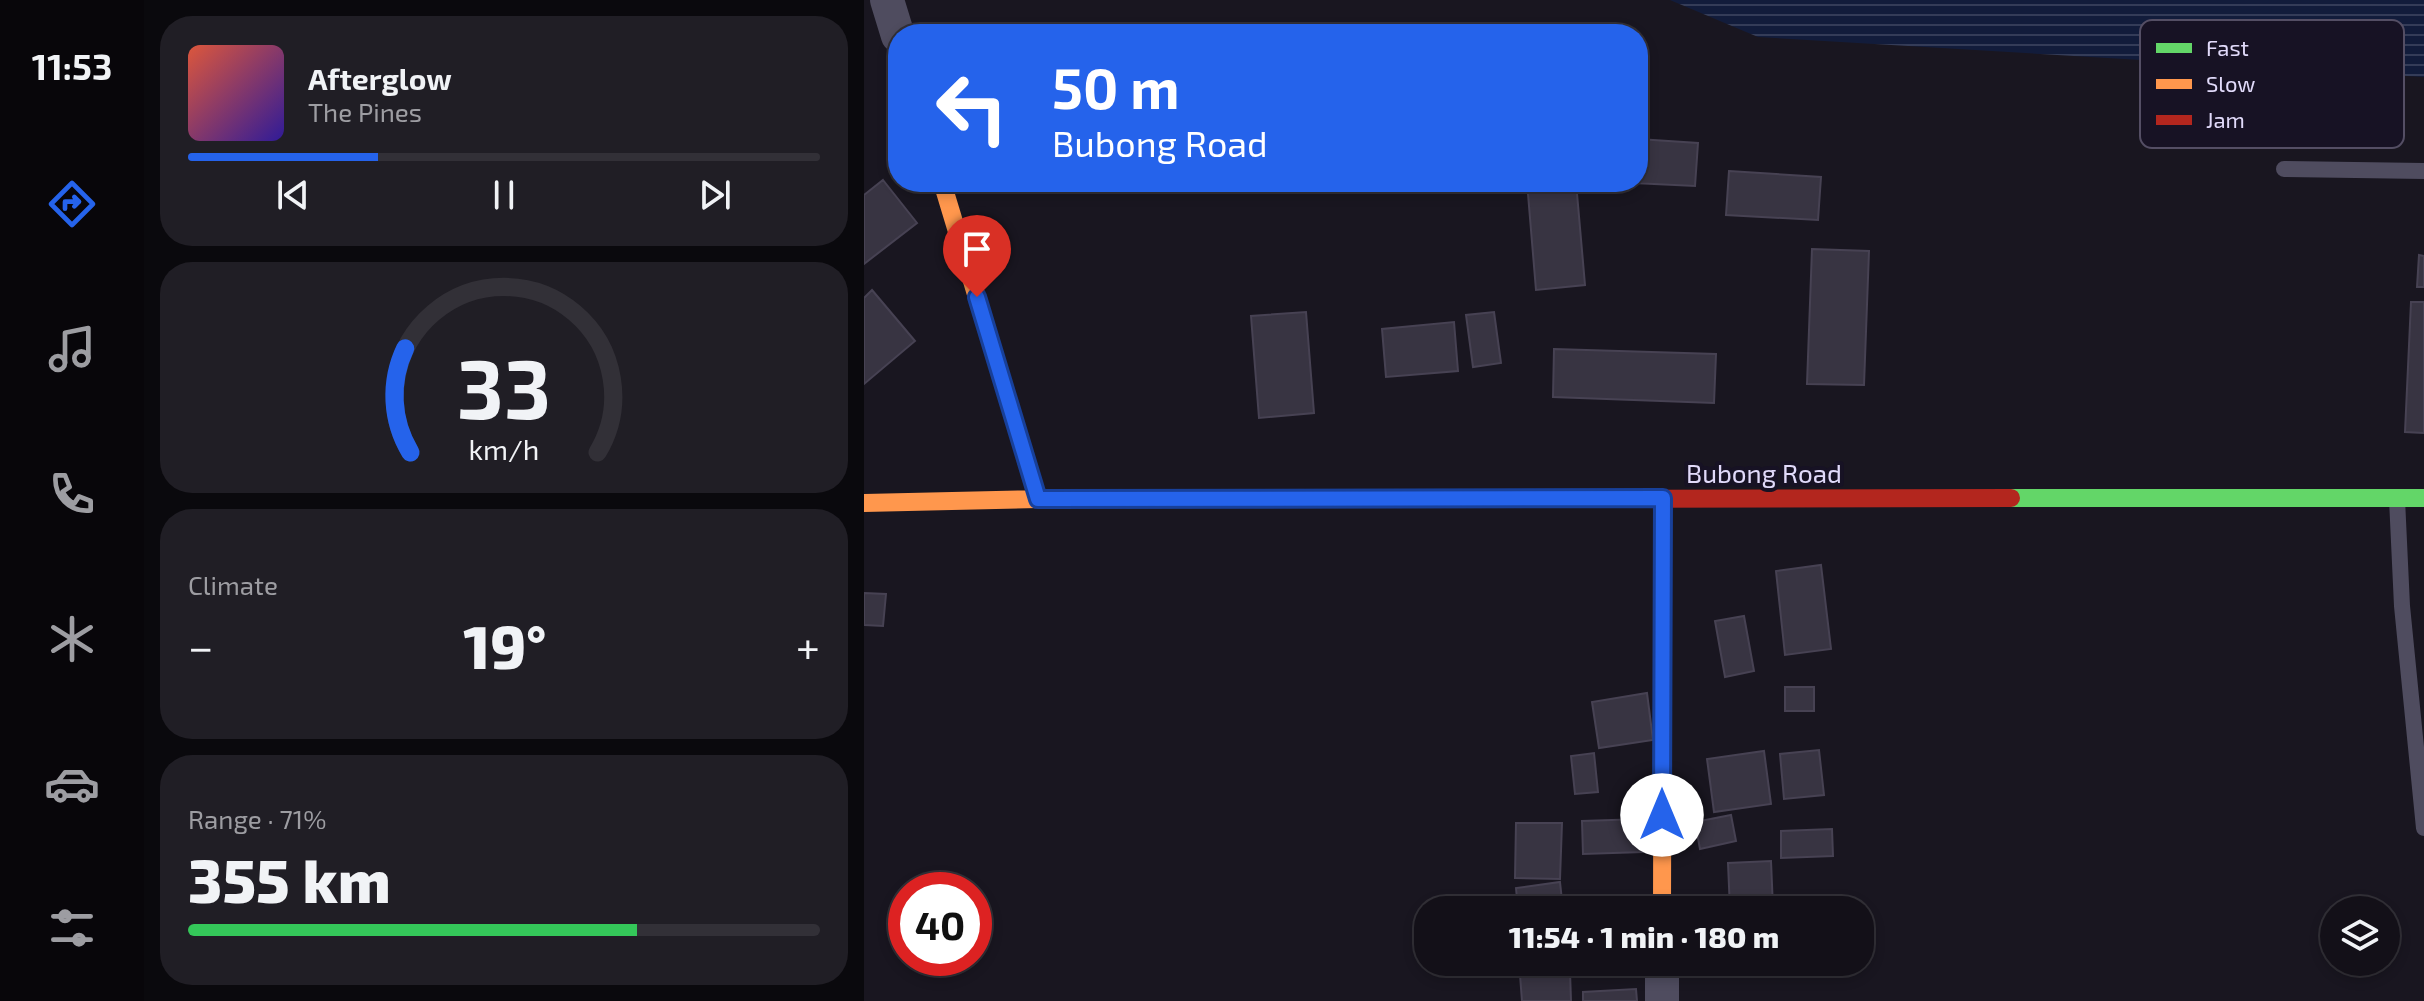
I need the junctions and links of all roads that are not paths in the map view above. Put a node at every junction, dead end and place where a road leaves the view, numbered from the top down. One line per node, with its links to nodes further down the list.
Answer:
1 (887, 0): 2 (street)
2 (894, 24)
3 (2284, 169): 4 (lane)
4 (2424, 171)
5 (945, 192): 9 (main road)
6 (2397, 497): 7 (main road, Bubong Road); 8 (main road, Bubong Road); 11 (lane)
7 (1663, 498): 9 (main road, Bubong Road); 12 (main road)
8 (2424, 498)
9 (1038, 499): 10 (main road, Bubong Road)
10 (864, 503)
11 (2424, 828)
12 (1662, 896)
13 (1662, 976): 14 (street)
14 (1662, 1001)

